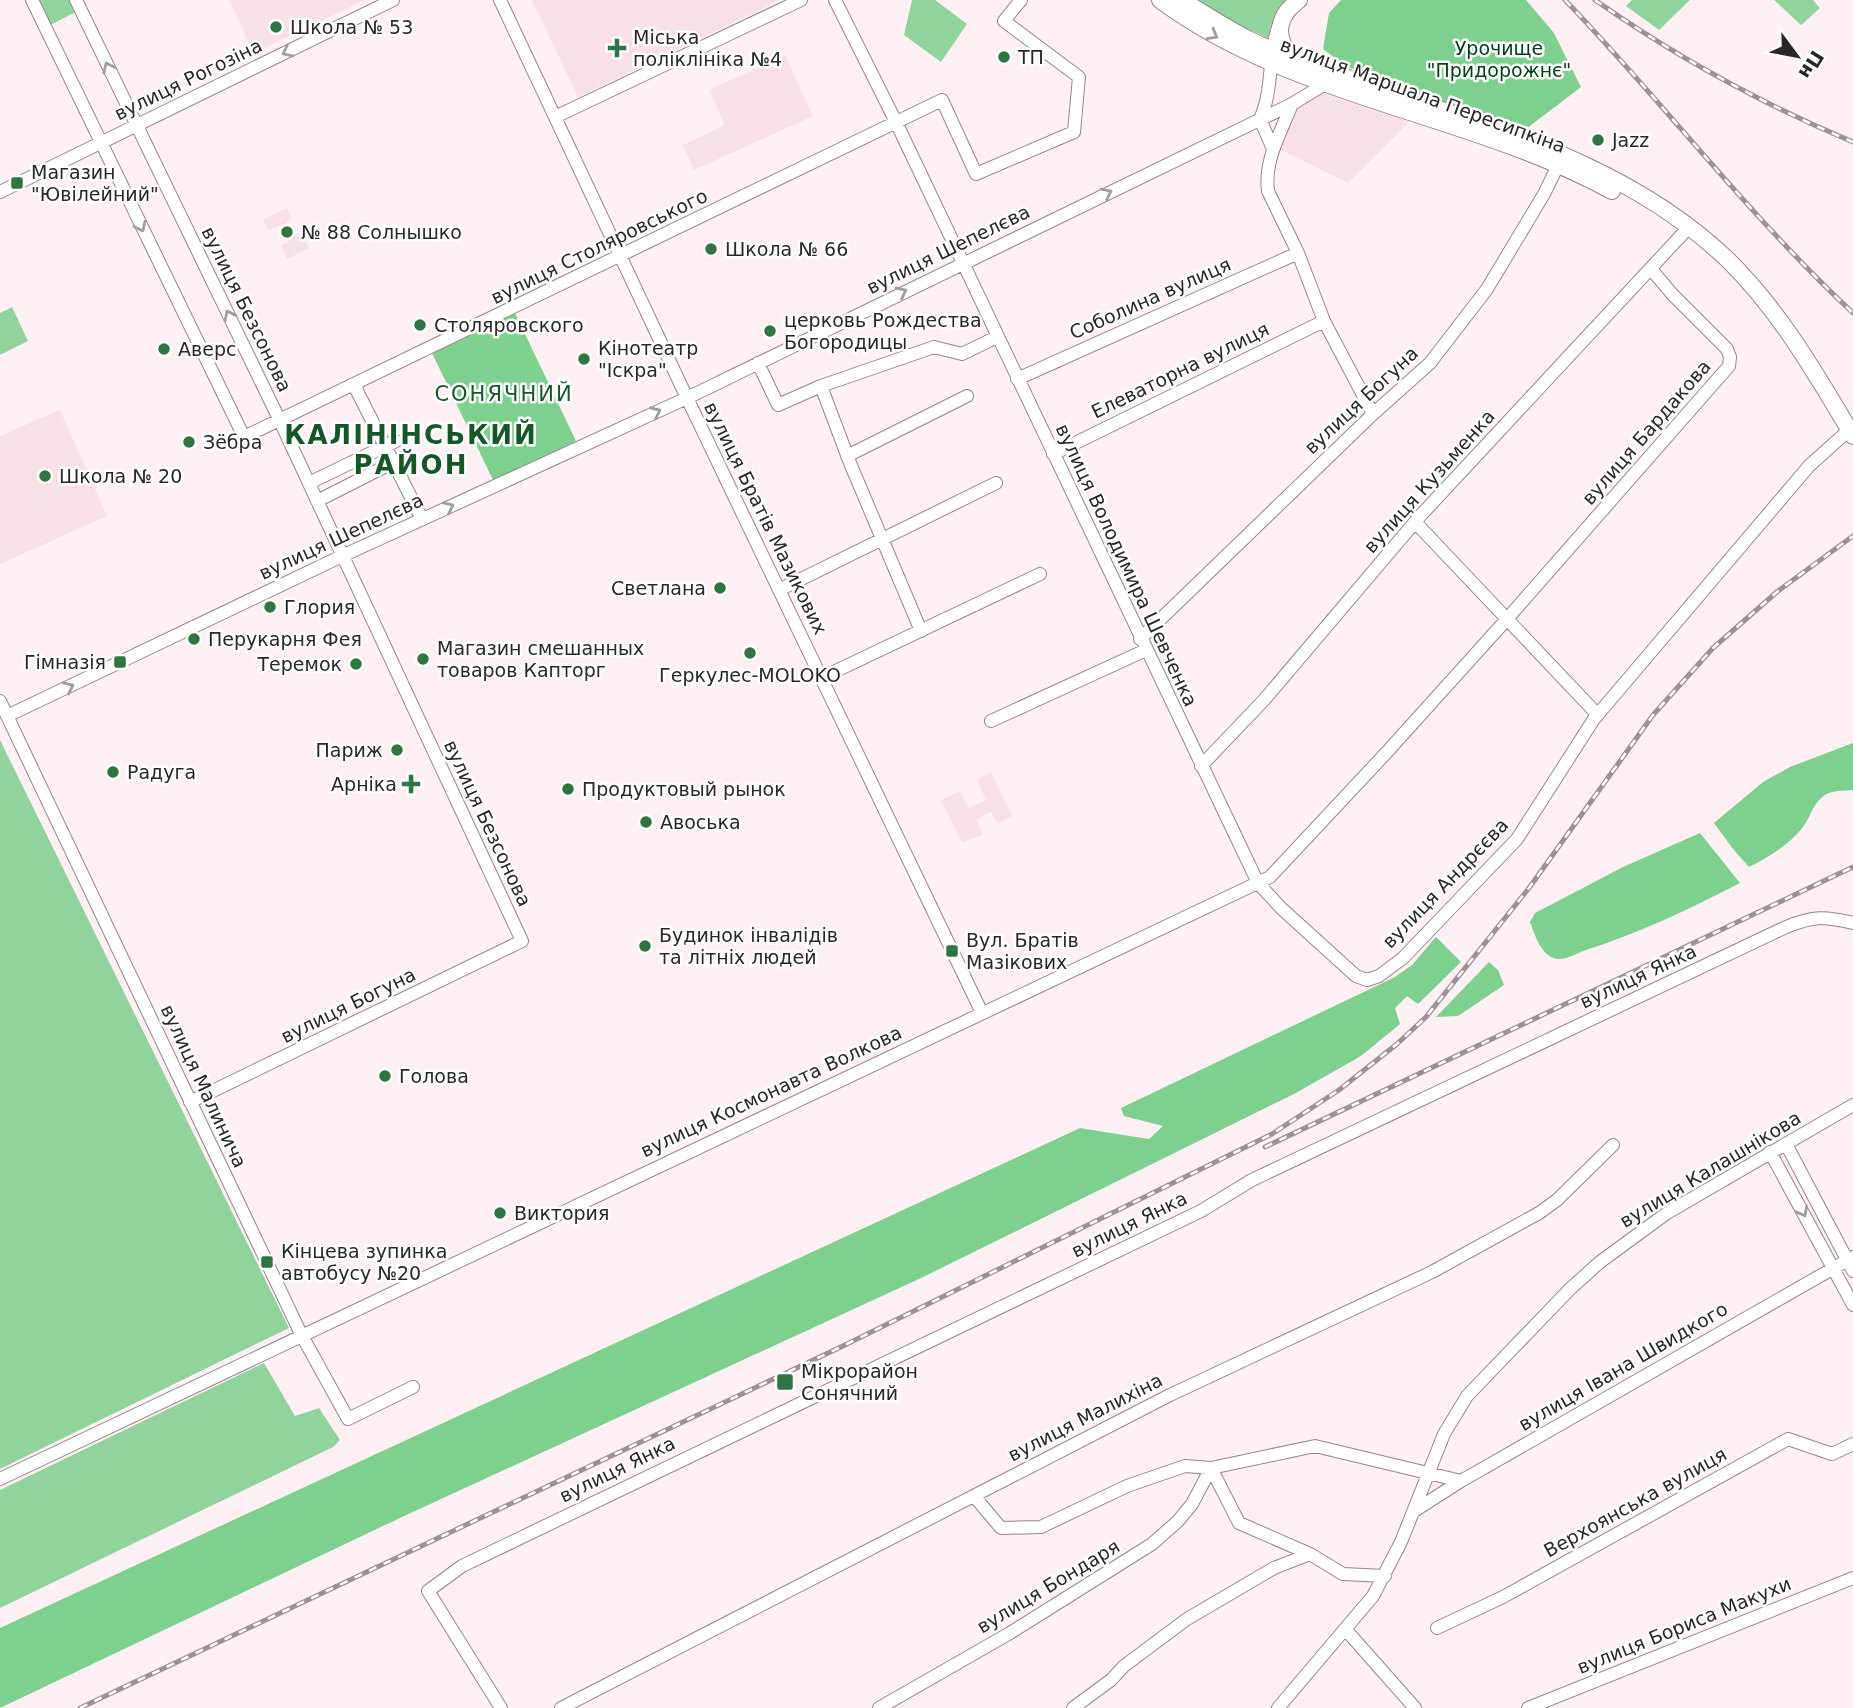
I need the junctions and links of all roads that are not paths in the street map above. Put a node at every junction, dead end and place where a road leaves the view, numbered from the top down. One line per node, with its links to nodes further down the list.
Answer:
1 (32, 0): 20 (street)
2 (76, 0): 19 (street, вулиця Безсонова, one-way to 2)
3 (393, 0): 19 (street, вулиця Рогозіна, one-way to 19)
4 (500, 0): 16 (street, вулиця Братів Мазикових)
5 (801, 0): 16 (street)
6 (835, 0): 18 (street, вулиця Володимира Шевченка)
7 (1021, 0): 18 (street, вулиця Столяровського)
8 (1160, 0): 12 (main road, вулиця Маршала Пересипкіна, one-way to 12)
9 (1181, 0): 12 (main road, вулиця Маршала Пересипкіна)
10 (1299, 0): 11 (main road)
11 (1279, 24): 12 (street); 13 (main road)
12 (1271, 56): 13 (main road, вулиця Маршала Пересипкіна); 14 (main road, вулиця Маршала Пересипкіна); 17 (street)
13 (1291, 57): 22 (main road, вулиця Маршала Пересипкіна)
14 (1325, 84): 15 (street, вулиця Шепелєва); 22 (main road, вулиця Маршала Пересипкіна)
15 (1292, 104): 17 (street, вулиця Шепелєва); 21 (street)
16 (555, 117): 26 (street, вулиця Братів Мазикових)
17 (1260, 119): 21 (street); 27 (street, вулиця Шепелєва, one-way to 17)
18 (896, 122): 26 (street, вулиця Столяровського); 27 (street, вулиця Володимира Шевченка)
19 (136, 126): 20 (street, вулиця Рогозіна); 38 (street, вулиця Безсонова, one-way to 19)
20 (101, 143): 23 (street, вулиця Рогозіна); 38 (street, вулиця Столяровського, one-way to 38)
21 (1273, 149): 25 (street)
22 (1561, 160): 24 (main road, вулиця Маршала Пересипкіна); 37 (street, вулиця Богуна)
23 (0, 192)
24 (1687, 231): 28 (street, вулиця Кузьменка); 39 (main road, вулиця Маршала Пересипкіна)
25 (1298, 253): 29 (street); 32 (street, Соболина вулиця)
26 (621, 257): 33 (street, вулиця Столяровського); 36 (street, вулиця Братів Мазикових)
27 (962, 263): 30 (street, вулиця Володимира Шевченка); 31 (street, вулиця Шепелєва, one-way to 27)
28 (1651, 269): 48 (street, вулиця Кузьменка); 53 (street, вулиця Бардакова)
29 (1324, 321): 37 (street); 41 (street, Елеваторна вулиця)
30 (997, 337): 32 (street, вулиця Володимира Шевченка); 34 (street)
31 (758, 363): 34 (street); 36 (street, вулиця Шепелєва)
32 (1017, 379): 41 (street, вулиця Володимира Шевченка)
33 (354, 385): 38 (street, вулиця Столяровського); 40 (street)
34 (821, 386): 42 (street)
35 (967, 396): 42 (street)
36 (687, 398): 47 (street, вулиця Шепелєва, one-way to 36); 52 (street, вулиця Братів Мазикових)
37 (1373, 414): 55 (street, вулиця Богуна)
38 (280, 421): 44 (street, вулиця Безсонова)
39 (1851, 433): 58 (street, вулиця Андрєєва)
40 (390, 444): 43 (street); 44 (street)
41 (1053, 454): 55 (street, вулиця Володимира Шевченка)
42 (847, 456): 49 (street)
43 (398, 460): 46 (street); 47 (street)
44 (309, 483): 46 (street, вулиця Безсонова)
45 (996, 484): 49 (street)
46 (317, 501): 50 (street, вулиця Безсонова)
47 (422, 519): 50 (street, вулиця Шепелєва)
48 (1415, 522): 53 (street); 61 (street, вулиця Кузьменка)
49 (882, 541): 52 (street); 54 (street)
50 (342, 556): 59 (street, вулиця Шепелєва, one-way to 50); 64 (street, вулиця Безсонова)
51 (1040, 574): 54 (street)
52 (779, 590): 56 (street, вулиця Братів Мазикових)
53 (1507, 619): 58 (street); 62 (street, вулиця Бардакова)
54 (921, 631): 56 (street)
55 (1143, 644): 60 (street, вулиця Богуна); 61 (street, вулиця Володимира Шевченка)
56 (821, 678): 65 (street, вулиця Братів Мазикових)
57 (0, 701): 59 (street, вулиця Малинича)
58 (1598, 715): 62 (street, вулиця Андрєєва)
59 (7, 716): 66 (street, вулиця Малинича)
60 (991, 721)
61 (1202, 766): 62 (street, вулиця Володимира Шевченка)
62 (1258, 883): 65 (street, вулиця Космонавта Волкова)
63 (1853, 923): 88 (street, вулиця Янка)
64 (522, 941): 66 (street, вулиця Богуна)
65 (982, 1013): 74 (street, вулиця Космонавта Волкова)
66 (190, 1102): 74 (street, вулиця Малинича)
67 (1853, 1105): 68 (street, вулиця Калашнікова)
68 (1786, 1144): 70 (street, вулиця Калашнікова); 71 (street)
69 (1614, 1145): 81 (street, вулиця Малихіна)
70 (1770, 1152): 72 (street, one-way to 72); 78 (street, вулиця Калашнікова)
71 (1851, 1263): 72 (street, вулиця Івана Швидкого)
72 (1833, 1269): 73 (street); 80 (street, вулиця Івана Швидкого)
73 (1853, 1305)
74 (301, 1334): 75 (street, вулиця Малинича); 79 (street, вулиця Космонавта Волкова)
75 (413, 1387)
76 (1853, 1444): 86 (street, Верхоянська вулиця)
77 (1211, 1468): 78 (street); 81 (street); 83 (street); 90 (street, вулиця Бондаря)
78 (1429, 1473): 80 (street); 82 (street, вулиця Калашнікова)
79 (0, 1479)
80 (1461, 1481): 82 (street, вулиця Івана Швидкого)
81 (974, 1496): 89 (street, вулиця Малихіна)
82 (1414, 1511): 84 (street, вулиця Калашнікова)
83 (1310, 1554): 84 (street); 91 (street)
84 (1385, 1576): 87 (street, вулиця Калашнікова)
85 (1853, 1578): 94 (street, вулиця Бориса Макухи)
86 (1437, 1628)
87 (1346, 1630): 92 (street, вулиця Калашнікова); 93 (street)
88 (501, 1708)
89 (561, 1708)
90 (879, 1708)
91 (1073, 1708)
92 (1278, 1708)
93 (1415, 1708)
94 (1528, 1708)

